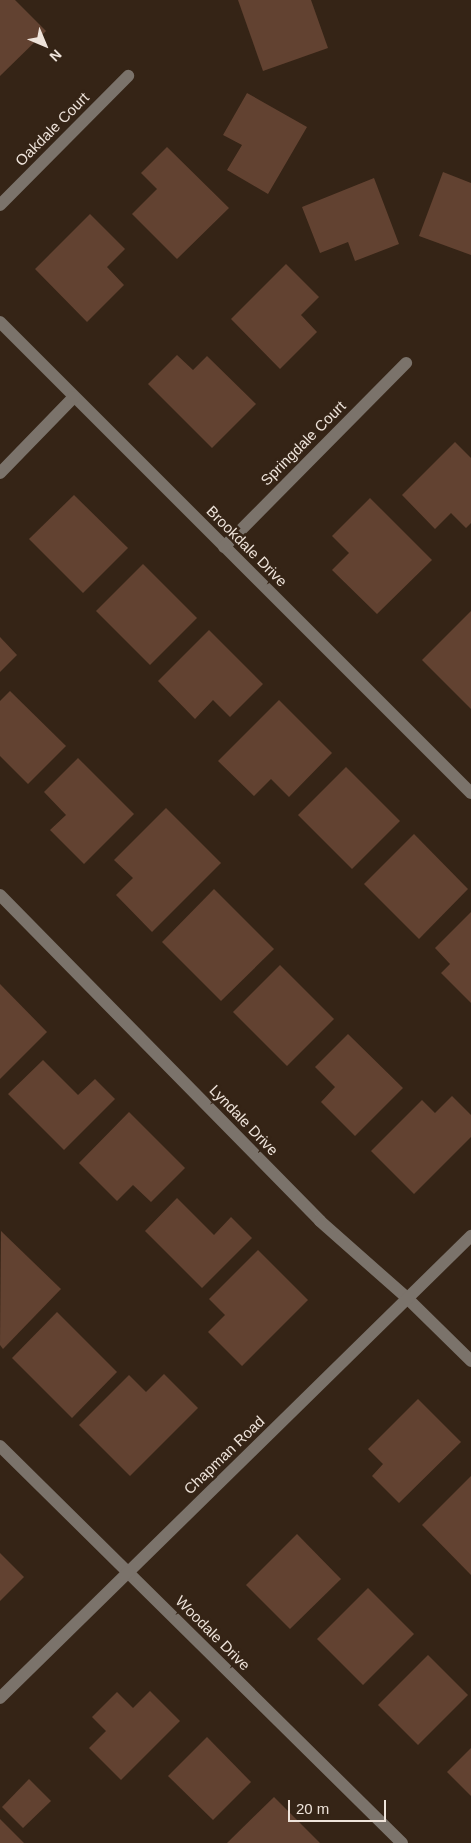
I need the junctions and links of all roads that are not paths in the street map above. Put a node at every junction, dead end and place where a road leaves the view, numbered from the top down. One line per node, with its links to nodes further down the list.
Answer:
1 (128, 76): 2 (street, Oakdale Court)
2 (0, 205)
3 (0, 322): 5 (street, Brookdale Drive)
4 (406, 363): 7 (street, Springdale Court)
5 (74, 397): 6 (street); 7 (street, Brookdale Drive)
6 (0, 474)
7 (224, 547): 8 (street, Brookdale Drive)
8 (471, 793)
9 (0, 894): 11 (street, Lyndale Drive)
10 (471, 1236): 11 (street, Chapman Road)
11 (407, 1298): 12 (street, Lyndale Drive); 14 (street, Chapman Road)
12 (471, 1361)
13 (0, 1446): 14 (street, Woodale Drive)
14 (128, 1572): 15 (street, Chapman Road); 16 (street, Woodale Drive)
15 (0, 1698)
16 (402, 1843)

